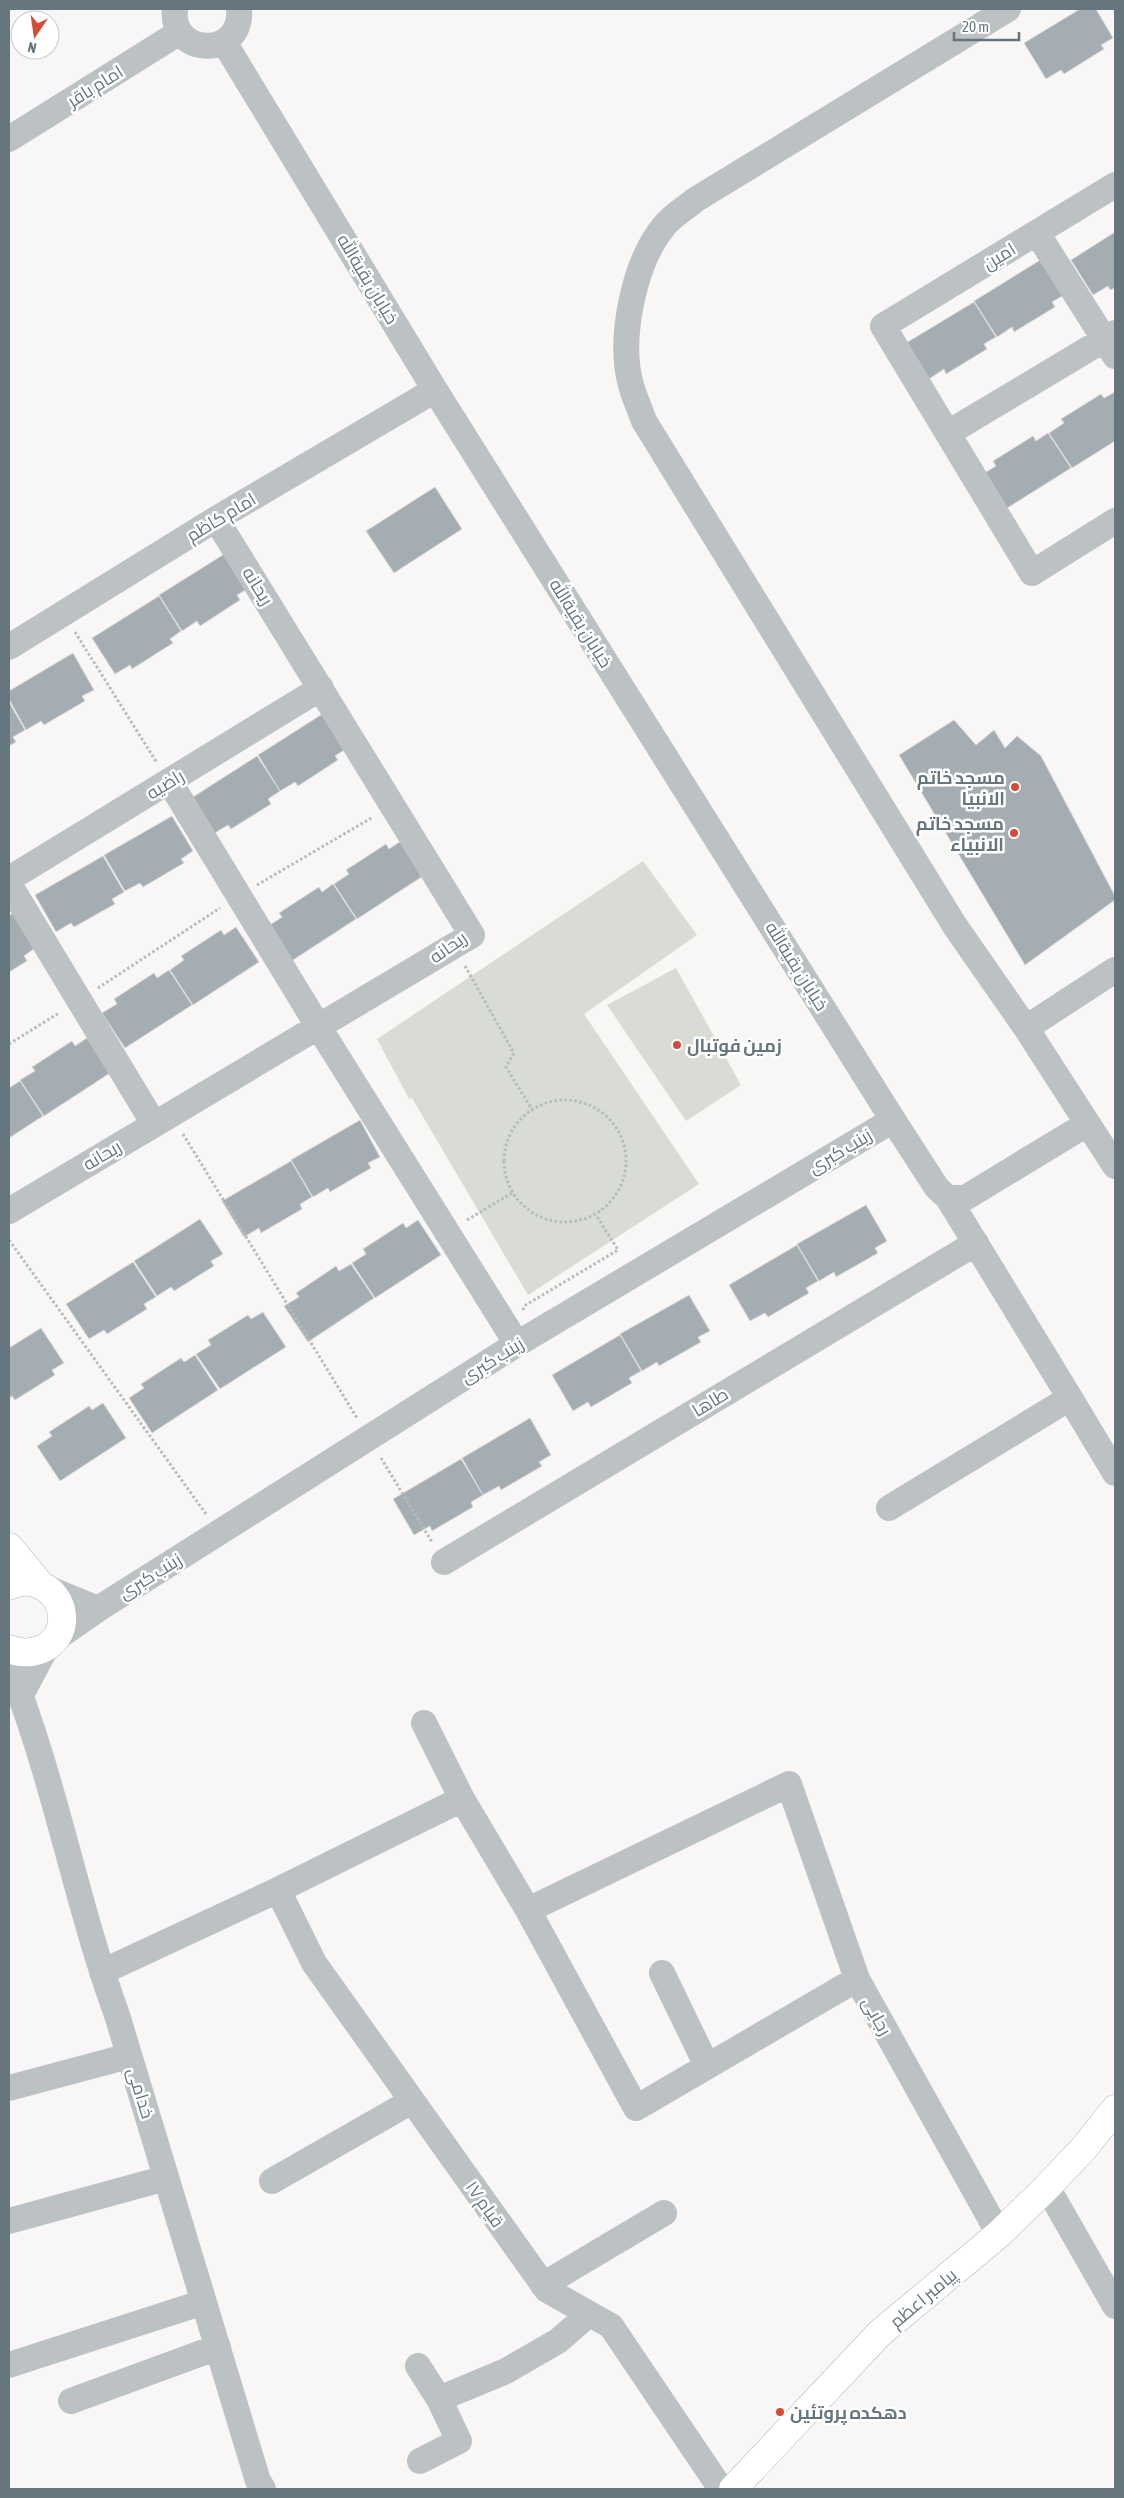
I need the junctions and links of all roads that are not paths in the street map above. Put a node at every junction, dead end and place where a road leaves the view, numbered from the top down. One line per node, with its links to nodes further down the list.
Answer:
1 (239, 9): 4 (street)
2 (1008, 9): 20 (street)
3 (178, 20): 4 (street); 5 (street, امام باقر)
4 (224, 42): 9 (street, خیابان بقیةالله)
5 (9, 139)
6 (1115, 185): 7 (street, امین)
7 (1037, 233): 8 (street); 10 (street, امین)
8 (1112, 343): 10 (street)
9 (435, 390): 11 (street, امام کاظم); 22 (street, خیابان بقیةالله)
10 (948, 434): 12 (street)
11 (216, 519): 13 (street, امام کاظم); 14 (street, ریحانه)
12 (1115, 521)
13 (9, 647)
14 (321, 688): 15 (street, راضیه); 19 (street, ریحانه)
15 (169, 781): 16 (street, راضیه); 19 (street)
16 (9, 879)
17 (9, 884): 21 (street)
18 (1115, 970): 20 (street)
19 (318, 1026): 21 (street, ریحانه); 28 (street)
20 (1026, 1028): 23 (street)
21 (163, 1119): 26 (street, ریحانه)
22 (893, 1120): 25 (street, خیابان بقیةالله); 28 (street, زینب کبری)
23 (1087, 1124): 24 (street); 25 (street)
24 (1115, 1166)
25 (948, 1198): 27 (street, خیابان بقیةالله)
26 (9, 1210)
27 (976, 1242): 29 (street, خیابان بقیةالله); 33 (street, طاها)
28 (517, 1344): 36 (street, زینب کبری)
29 (1070, 1398): 30 (street, خیابان بقیةالله); 31 (street)
30 (1115, 1473)
31 (889, 1508)
32 (9, 1547): 35 (main road)
33 (444, 1562)
34 (9, 1586): 35 (main road)
35 (43, 1586): 36 (street); 37 (main road)
36 (98, 1609): 37 (street, زینب کبری)
37 (50, 1644): 38 (main road); 40 (street)
38 (9, 1650)
39 (9, 1666): 40 (street, خدامی)
40 (21, 1695): 45 (street, خدامی)
41 (424, 1723): 42 (street)
42 (462, 1798): 43 (street); 44 (street)
43 (278, 1890): 45 (street); 51 (street, قیام ۱۷)
44 (528, 1910): 47 (street, رجایی); 49 (street)
45 (102, 1972): 48 (street, خدامی)
46 (662, 1973): 49 (street)
47 (857, 1979): 49 (street); 58 (street, رجایی)
48 (130, 2056): 50 (street); 53 (street, خدامی)
49 (707, 2066)
50 (9, 2088)
51 (412, 2101): 54 (street); 59 (street, قیام ۱۷)
52 (1115, 2109): 55 (main road, پیامبر اعظم)
53 (166, 2178): 57 (street); 60 (street, خدامی)
54 (272, 2181)
55 (1047, 2187): 58 (main road, پیامبر اعظم); 61 (street)
56 (664, 2213): 59 (street)
57 (9, 2221)
58 (999, 2234): 71 (main road, پیامبر اعظم)
59 (543, 2285): 62 (street, قیام ۱۷)
60 (204, 2302): 63 (street, خدامی); 64 (street)
61 (1115, 2306)
62 (589, 2314): 66 (street); 70 (street, قیام ۱۷)
63 (218, 2348): 67 (street); 69 (street, خدامی)
64 (9, 2365)
65 (418, 2366): 66 (street)
66 (439, 2399): 68 (street)
67 (71, 2401)
68 (420, 2460)
69 (263, 2489)
70 (721, 2489)
71 (733, 2489)

